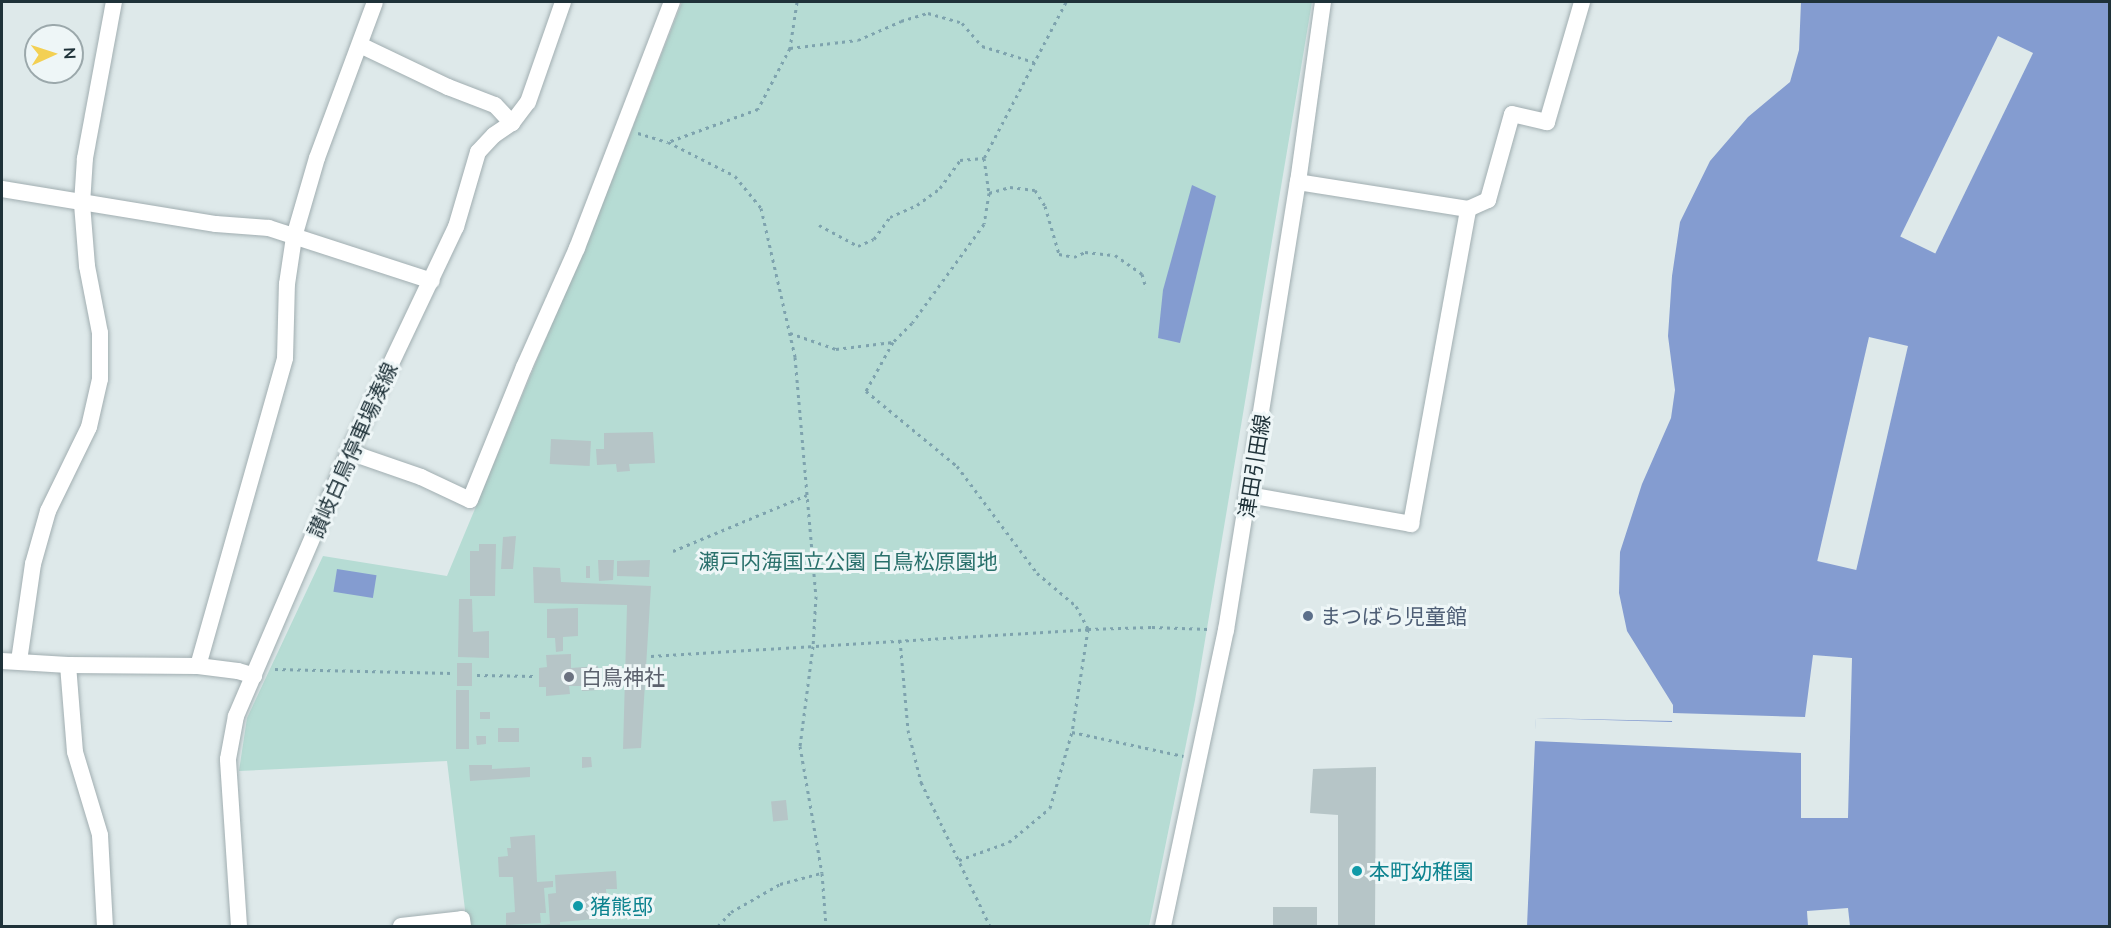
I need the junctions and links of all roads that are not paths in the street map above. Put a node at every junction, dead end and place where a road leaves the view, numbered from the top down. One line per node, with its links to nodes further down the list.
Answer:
1 (114, 2): 11 (street)
2 (375, 2): 7 (street)
3 (563, 2): 8 (street, 讃岐白鳥停車場湊線)
4 (672, 2): 15 (street)
5 (1323, 2): 9 (street, 津田引田線)
6 (1582, 2): 12 (street)
7 (360, 45): 8 (street); 13 (street)
8 (512, 123): 14 (street, 讃岐白鳥停車場湊線)
9 (1298, 182): 12 (street); 16 (street, 津田引田線)
10 (2, 189): 11 (street)
11 (82, 204): 13 (street); 17 (street)
12 (1468, 209): 16 (street)
13 (294, 237): 14 (street); 19 (street)
14 (432, 281): 15 (street, 讃岐白鳥停車場湊線)
15 (349, 452): 20 (street, 讃岐白鳥停車場湊線)
16 (1249, 495): 25 (street, 津田引田線)
17 (10, 661): 18 (street)
18 (68, 665): 19 (street); 21 (street)
19 (198, 666): 20 (street)
20 (256, 672): 22 (street, 讃岐白鳥停車場湊線)
21 (105, 927)
22 (239, 927)
23 (401, 927): 24 (street)
24 (463, 927)
25 (1163, 927)

